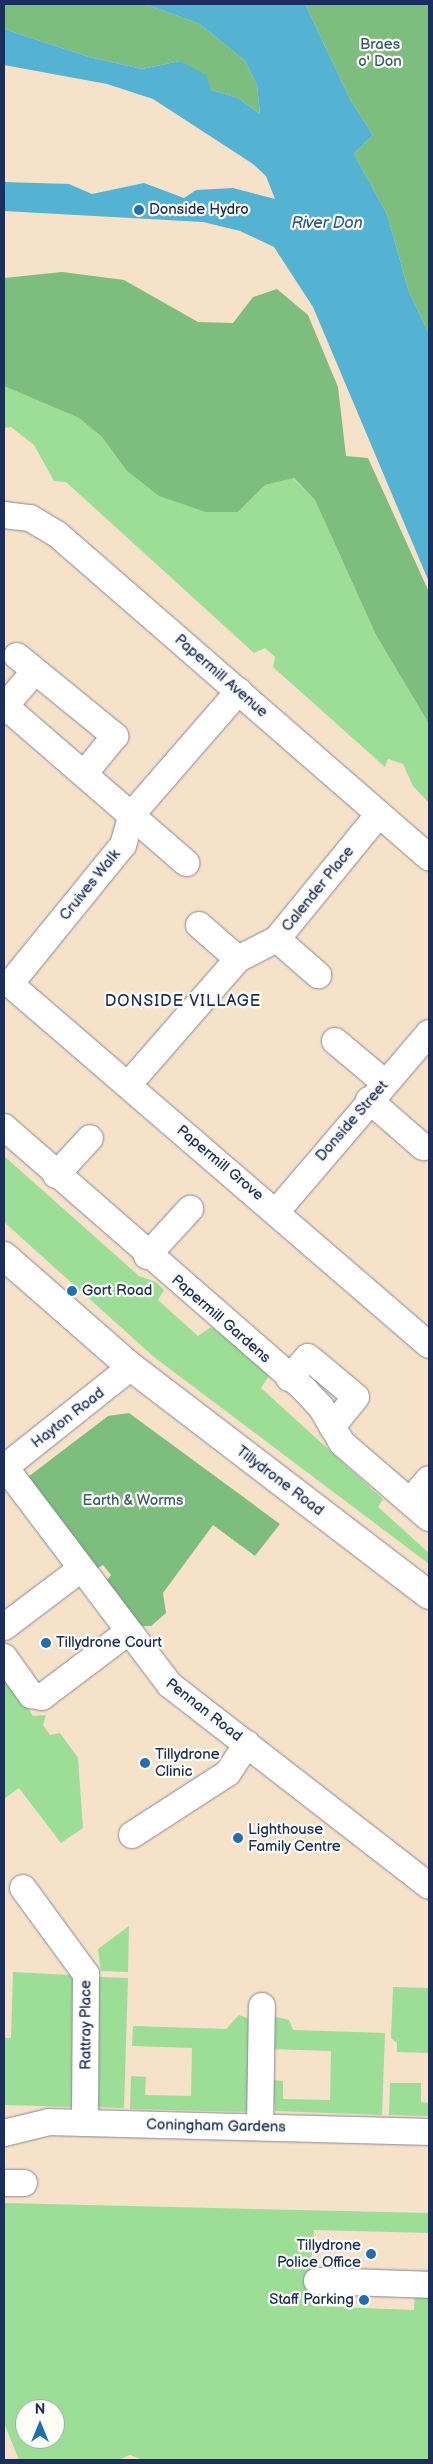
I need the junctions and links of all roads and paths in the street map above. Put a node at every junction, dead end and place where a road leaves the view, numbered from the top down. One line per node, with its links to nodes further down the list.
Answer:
1 (4, 515): 2 (street, Papermill Avenue)
2 (239, 691): 4 (street, Cruives Walk); 5 (street, Papermill Avenue)
3 (84, 774): 3 (street); 4 (street)
4 (132, 814): 7 (street); 12 (street, Cruives Walk)
5 (379, 814): 6 (street, Papermill Avenue); 9 (street, Calender Place)
6 (429, 857)
7 (186, 863)
8 (200, 925): 10 (street)
9 (277, 939): 10 (street, Calender Place); 11 (street)
10 (238, 959): 15 (street, Calender Place)
11 (318, 976)
12 (10, 984): 15 (street, Papermill Grove)
13 (429, 1033): 16 (street, Donside Street)
14 (335, 1041): 16 (street)
15 (128, 1085): 22 (street, Papermill Grove)
16 (377, 1092): 19 (street); 22 (street, Donside Street)
17 (4, 1128): 20 (street, Papermill Gardens)
18 (90, 1138): 20 (street)
19 (423, 1147)
20 (56, 1175): 24 (street, Papermill Gardens)
21 (190, 1209): 24 (street)
22 (277, 1211): 25 (street, Papermill Grove)
23 (4, 1256): 26 (main road, Tillydrone Road)
24 (148, 1256): 27 (street, Papermill Gardens)
25 (426, 1337)
26 (131, 1367): 29 (street, Hayton Road); 34 (main road, Tillydrone Road)
27 (290, 1378): 28 (street, Papermill Gardens); 28 (street)
28 (332, 1427): 31 (street, Papermill Gardens)
29 (4, 1468): 33 (street, Pennan Road)
30 (429, 1479): 31 (street)
31 (410, 1501): 32 (street, Papermill Gardens)
32 (429, 1518)
33 (81, 1569): 35 (street); 36 (street, Pennan Road)
34 (429, 1595)
35 (4, 1627)
36 (128, 1632): 37 (street); 38 (street, Pennan Road)
37 (4, 1657)
38 (247, 1744): 39 (street); 40 (street, Pennan Road)
39 (132, 1835)
40 (429, 1886)
41 (22, 1888): 43 (street, Rattray Place)
42 (262, 2006): 44 (street)
43 (85, 2123): 44 (street, Coningham Gardens); 46 (street, Coningham Gardens)
44 (260, 2127): 45 (street, Coningham Gardens)
45 (429, 2132)
46 (4, 2133)
47 (317, 2281): 48 (street)
48 (429, 2285)

